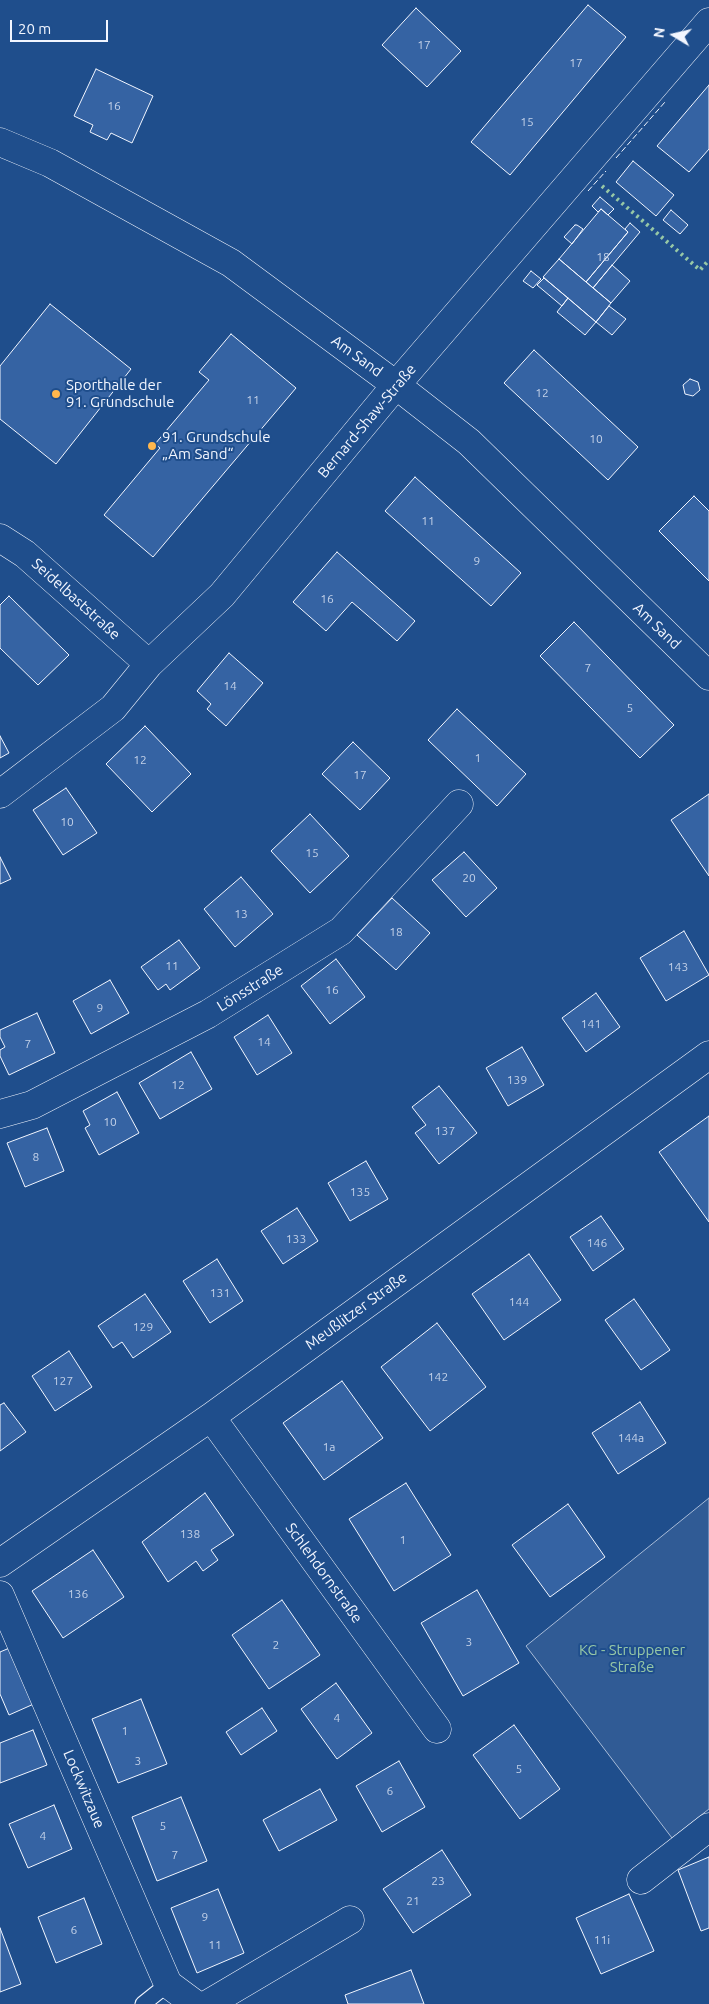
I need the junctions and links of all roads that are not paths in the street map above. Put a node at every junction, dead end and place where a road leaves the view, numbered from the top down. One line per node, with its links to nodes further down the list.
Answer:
1 (709, 22): 3 (street, Bernard-Shaw-Straße)
2 (0, 142): 3 (street, Am Sand)
3 (396, 385): 5 (street, Bernard-Shaw-Straße); 6 (street, Am Sand)
4 (0, 538): 5 (street, Seidelbaststraße)
5 (149, 664): 7 (street, Bernard-Shaw-Straße)
6 (709, 676)
7 (0, 794)
8 (459, 804): 10 (street, Lönsstraße)
9 (709, 1055): 11 (street, Meußlitzer Straße)
10 (0, 1114)
11 (211, 1417): 12 (street, Meußlitzer Straße); 14 (street, Schlehdornstraße)
12 (0, 1563)
13 (0, 1595): 18 (street, Lockwitzaue)
14 (437, 1729)
15 (709, 1828): 16 (street)
16 (641, 1880)
17 (350, 1920): 21 (street)
18 (168, 1984): 19 (lane); 20 (street)
19 (143, 2004)
20 (195, 2004)
21 (208, 2004)

